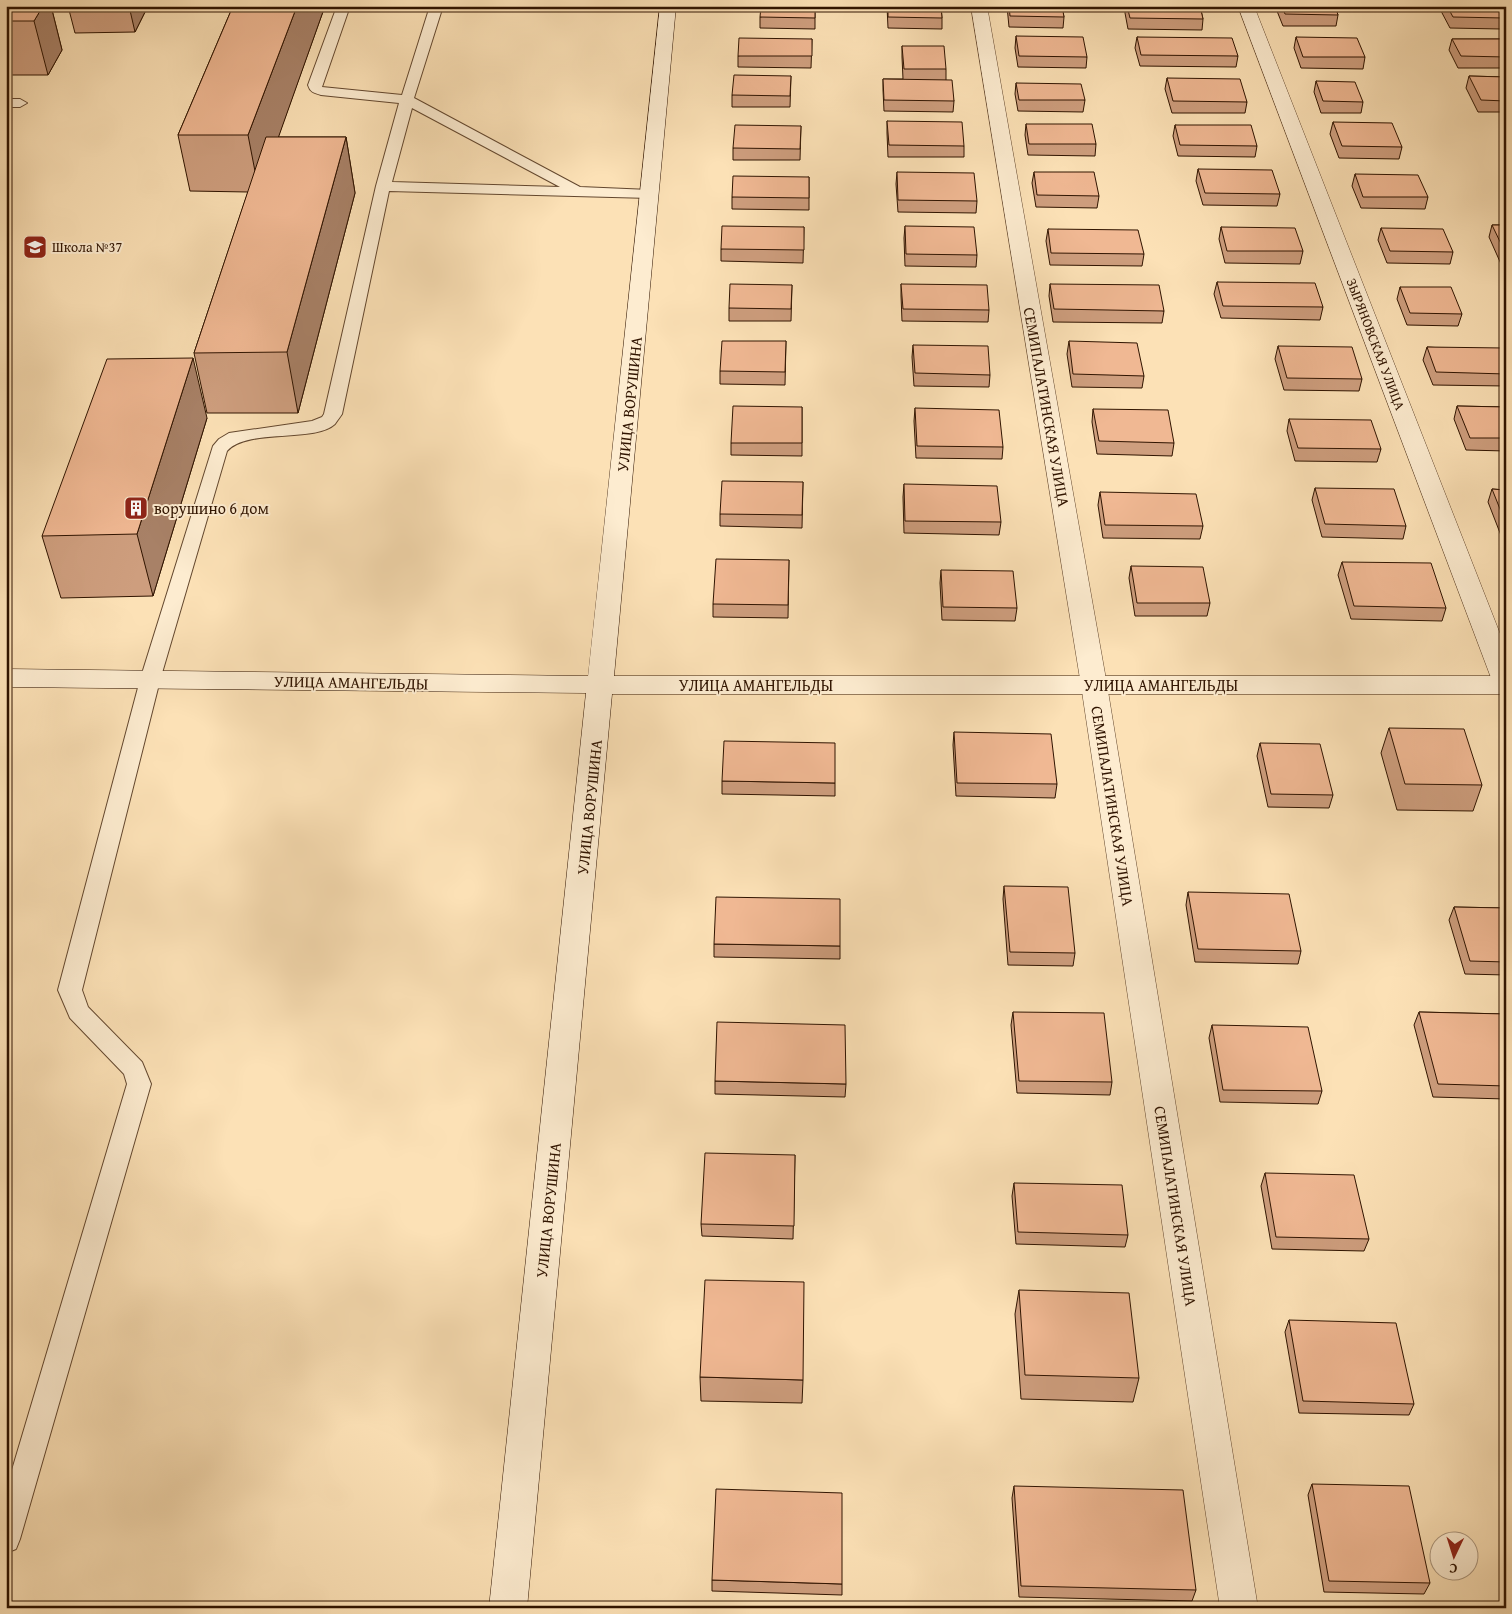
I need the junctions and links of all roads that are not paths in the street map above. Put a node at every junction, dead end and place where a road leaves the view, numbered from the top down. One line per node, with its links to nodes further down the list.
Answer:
1 (344, 6): 6 (lane)
2 (437, 6): 6 (lane)
3 (668, 6): 9 (street, УЛИЦА ВОРУШИНА)
4 (979, 6): 14 (street, СЕМИПАЛАТИНСКАЯ УЛИЦА)
5 (1246, 6): 12 (street, ЗЫРЯНОВСКАЯ УЛИЦА)
6 (407, 100): 7 (lane); 8 (lane)
7 (383, 186): 8 (lane); 11 (lane)
8 (578, 191): 9 (lane)
9 (650, 194): 13 (street, УЛИЦА ВОРУШИНА)
10 (6, 678): 11 (street, УЛИЦА АМАНГЕЛЬДЫ)
11 (150, 680): 13 (street, УЛИЦА АМАНГЕЛЬДЫ); 15 (lane)
12 (1506, 684): 14 (street, УЛИЦА АМАНГЕЛЬДЫ)
13 (601, 685): 14 (street, УЛИЦА АМАНГЕЛЬДЫ); 16 (street, УЛИЦА ВОРУШИНА)
14 (1094, 685): 17 (street, СЕМИПАЛАТИНСКАЯ УЛИЦА)
15 (6, 1539)
16 (508, 1608)
17 (1239, 1608)

